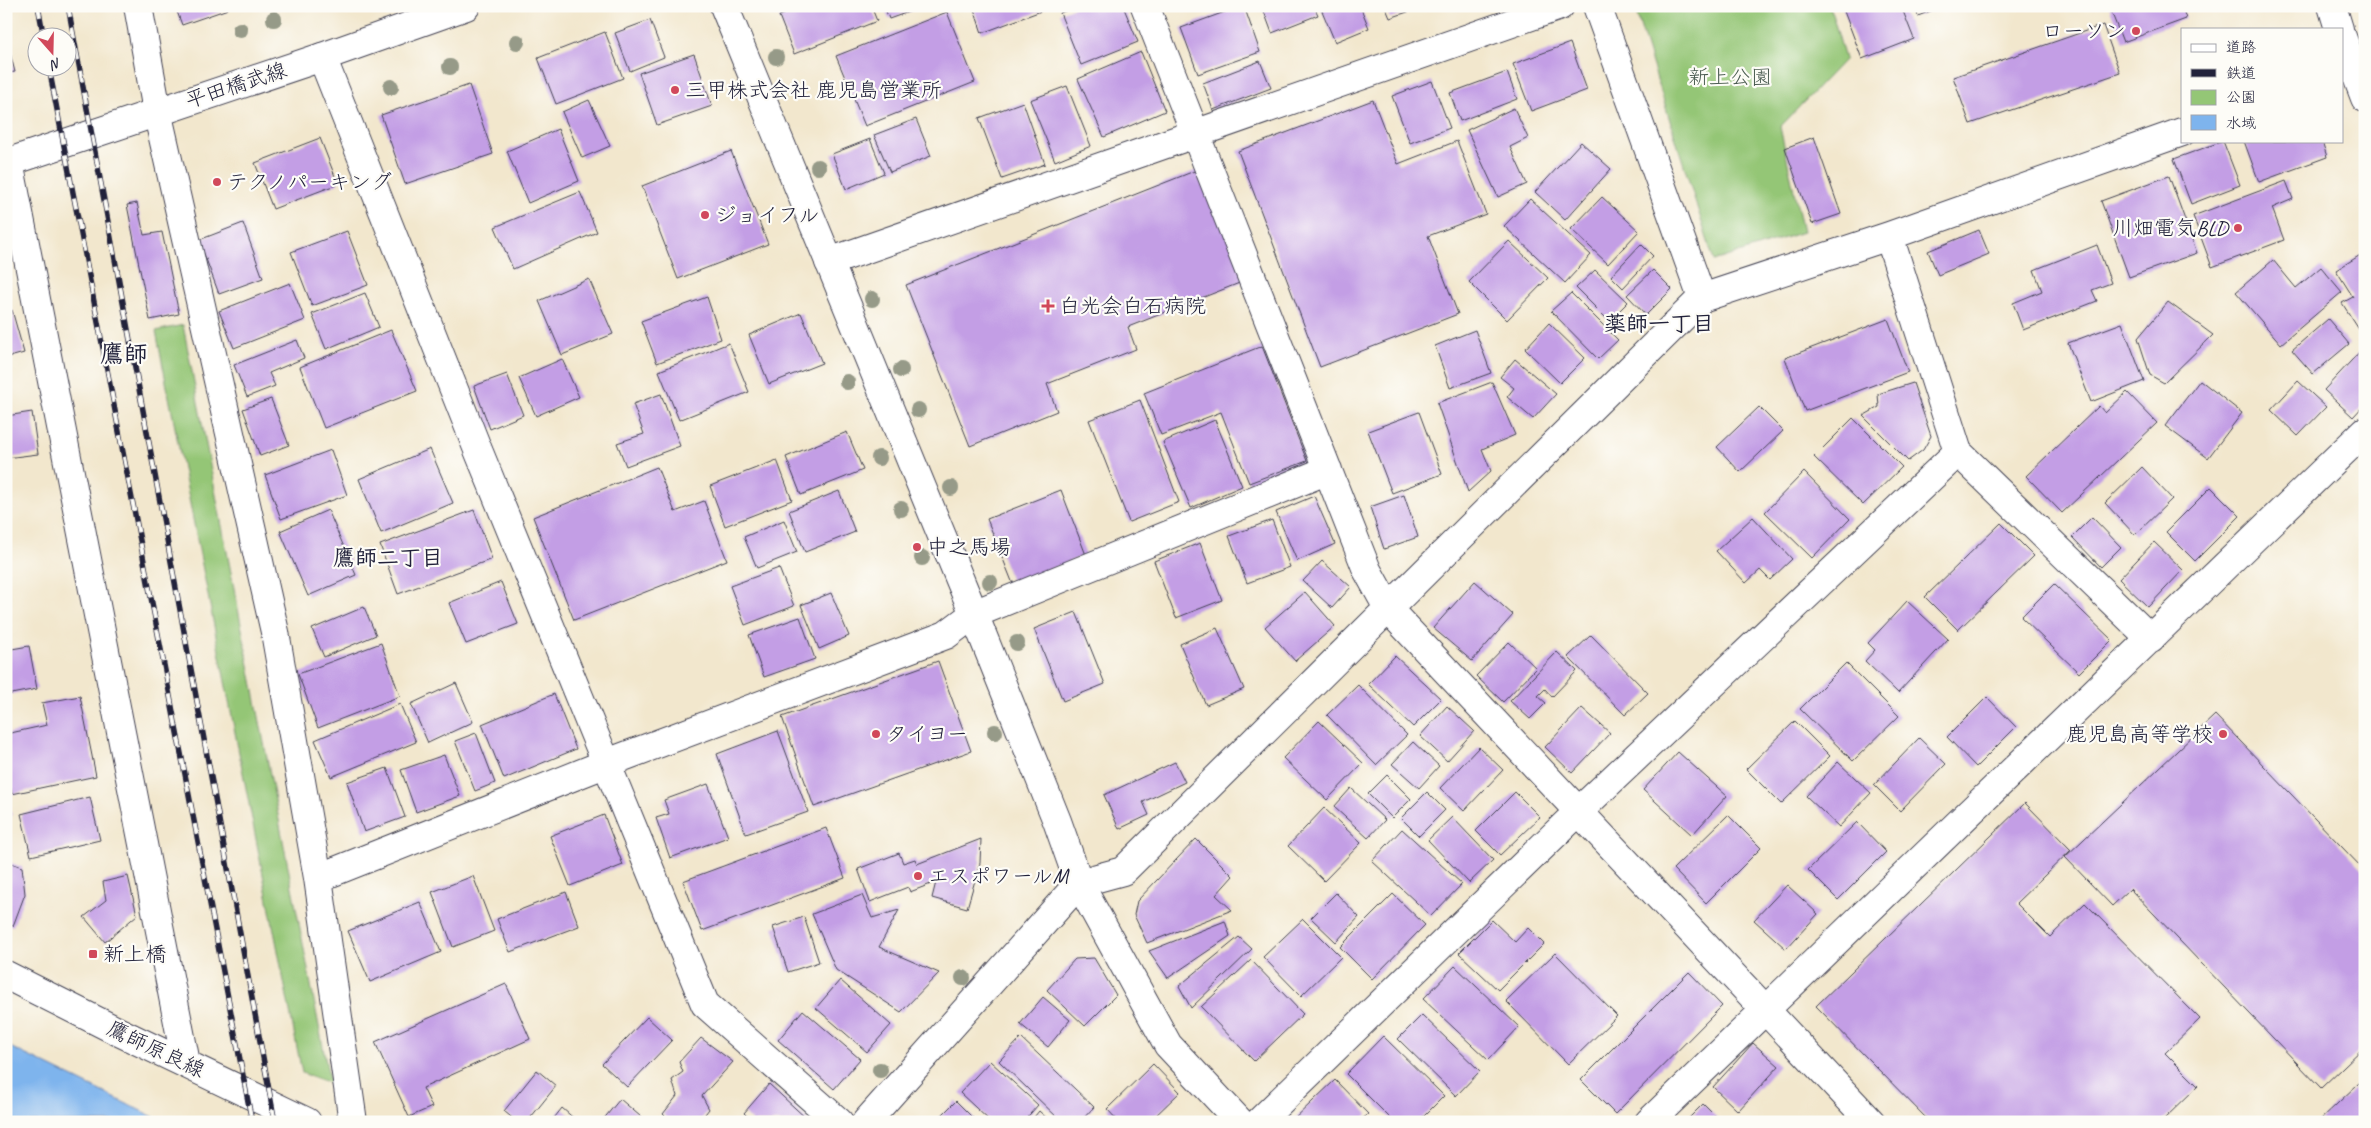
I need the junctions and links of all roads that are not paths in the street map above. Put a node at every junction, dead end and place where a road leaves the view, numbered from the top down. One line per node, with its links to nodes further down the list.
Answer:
1 (138, 6): 13 (street)
2 (466, 6): 10 (street, 平田橋武線)
3 (724, 6): 18 (street)
4 (1145, 6): 15 (street)
5 (1560, 6): 15 (street)
6 (1597, 6): 19 (street)
7 (2332, 6): 8 (street)
8 (2339, 28)
9 (2344, 43): 11 (street)
10 (322, 57): 13 (street, 平田橋武線); 26 (street)
11 (2354, 71): 12 (street)
12 (2365, 98)
13 (157, 111): 16 (street, 平田橋武線); 28 (street)
14 (2181, 132): 17 (street)
15 (1197, 134): 18 (street); 22 (street)
16 (8, 162): 32 (street)
17 (1889, 236): 19 (street); 21 (street)
18 (829, 262): 24 (street)
19 (1702, 298): 23 (street)
20 (2365, 431): 25 (street)
21 (1958, 452): 25 (street); 27 (street)
22 (1328, 470): 23 (street); 24 (street)
23 (1389, 610): 27 (street); 29 (street)
24 (974, 614): 26 (street); 29 (street)
25 (2151, 639): 31 (street)
26 (607, 762): 28 (street); 35 (street)
27 (1578, 812): 31 (street); 38 (street)
28 (318, 878): 34 (street)
29 (1079, 884): 36 (street); 37 (street)
30 (6, 975): 32 (street, 鷹師原良線)
31 (1764, 1010): 39 (street); 40 (street)
32 (186, 1063): 33 (street, 鷹師原良線)
33 (307, 1122)
34 (353, 1122)
35 (839, 1122)
36 (866, 1122)
37 (1240, 1122)
38 (1259, 1122)
39 (1648, 1122)
40 (1871, 1122)

